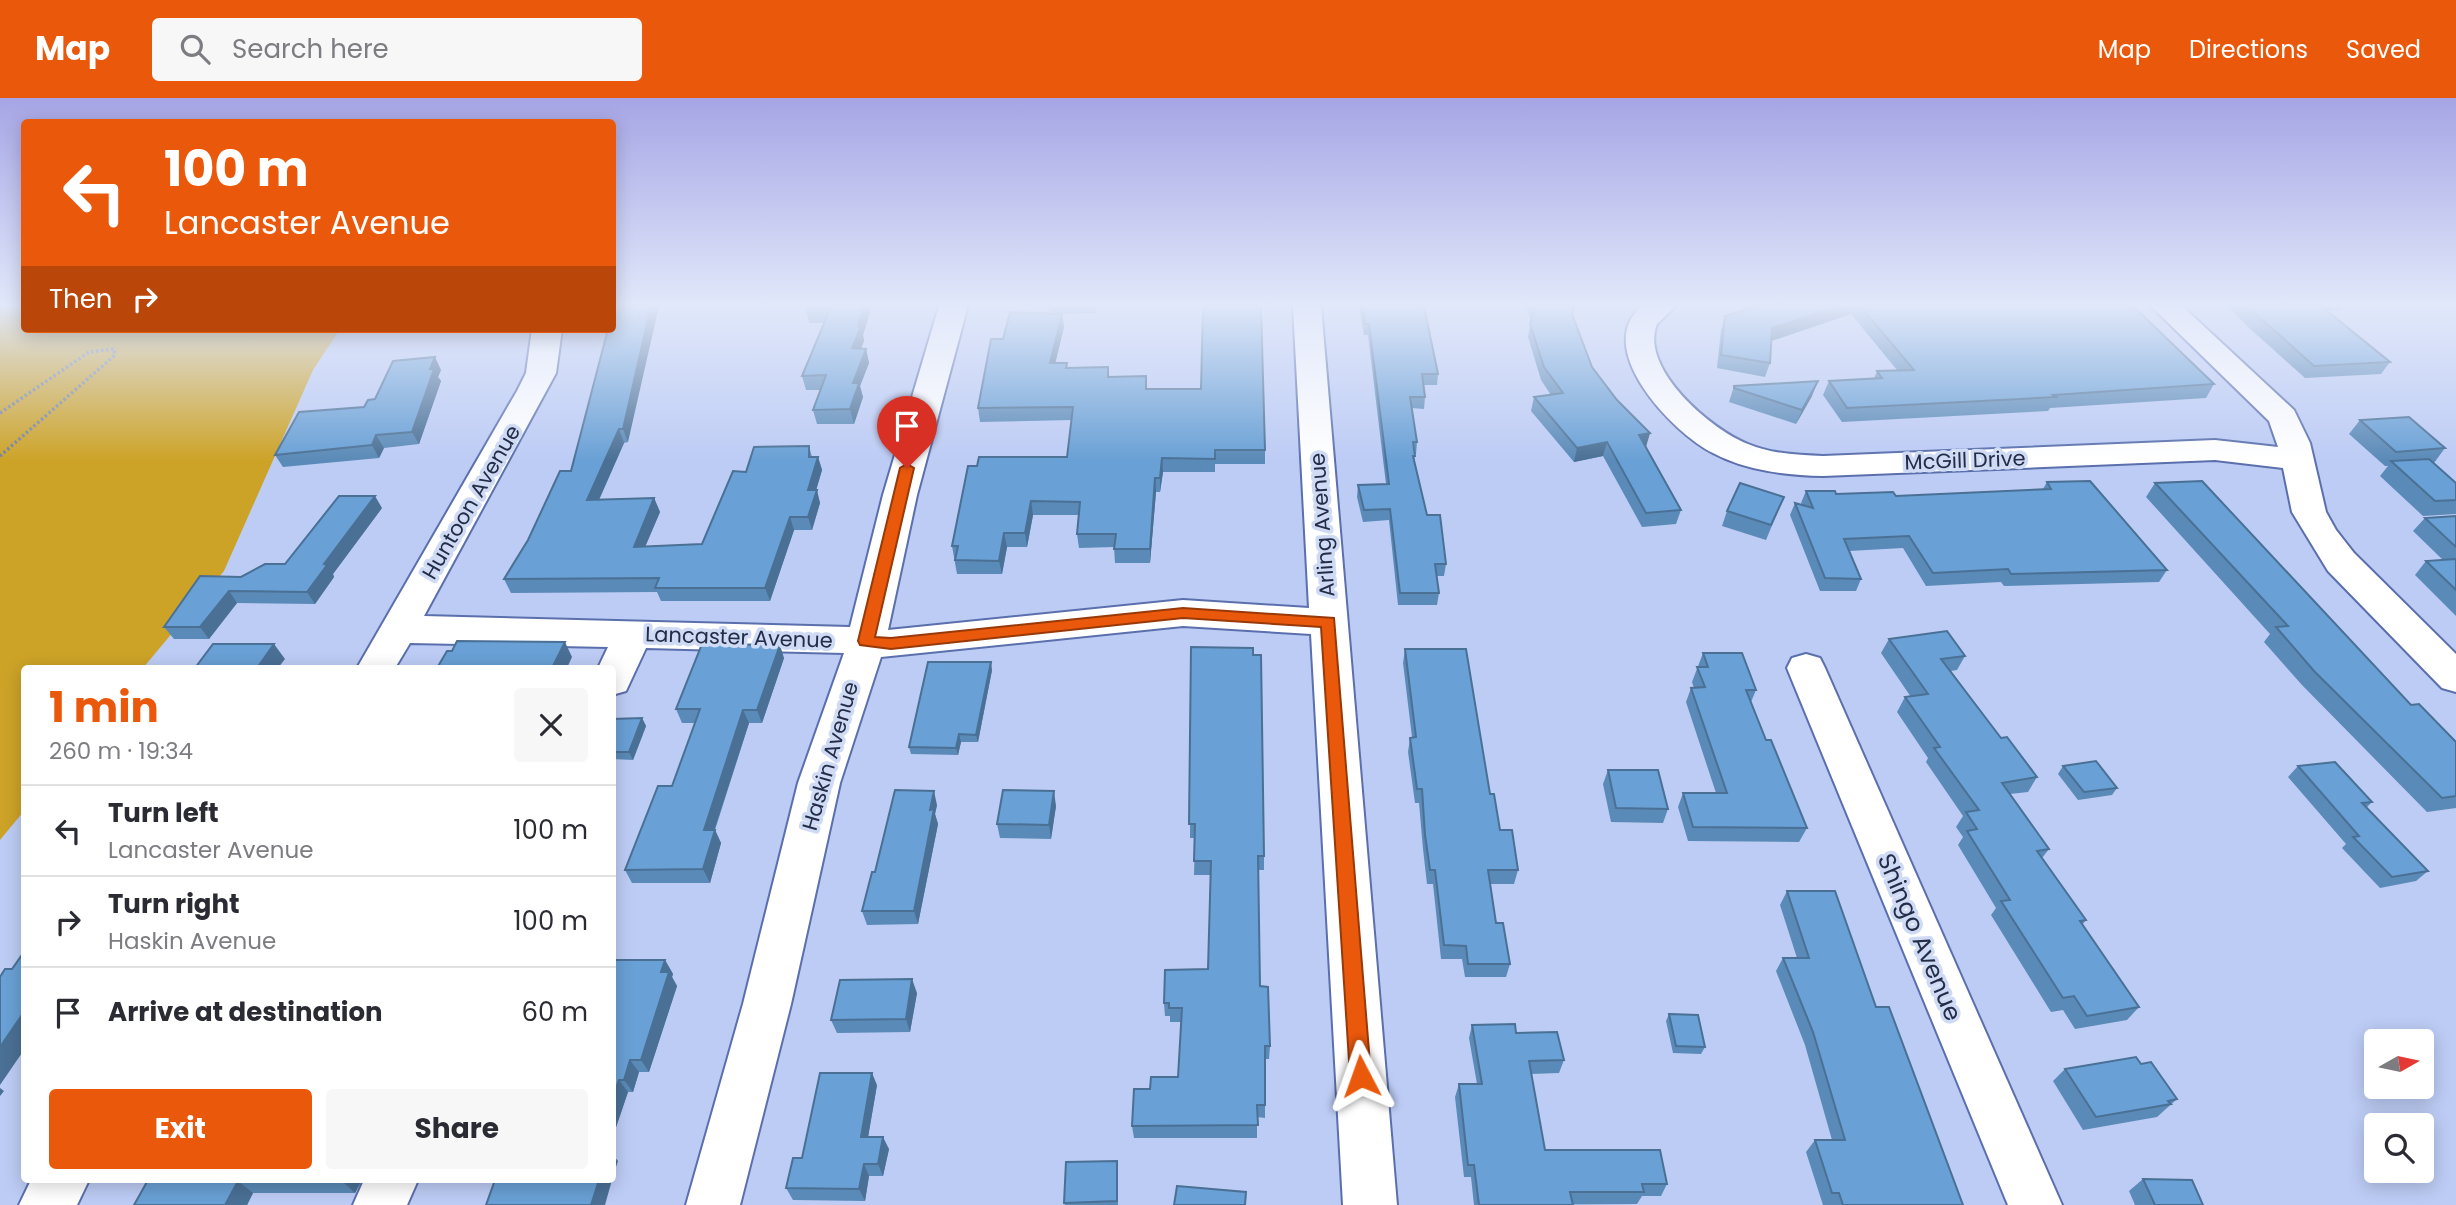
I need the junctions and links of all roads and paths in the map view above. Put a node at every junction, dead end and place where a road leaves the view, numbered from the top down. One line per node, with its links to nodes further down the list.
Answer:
1 (81, 358): 8 (path)
2 (112, 358): 9 (path)
3 (543, 358): 12 (street, Huntoon Avenue)
4 (938, 358): 14 (street, Haskin Avenue)
5 (1311, 358): 11 (street, Arling Avenue)
6 (1647, 358): 10 (street, McGill Drive)
7 (2221, 358): 10 (street)
8 (0, 413)
9 (0, 456)
10 (2298, 459): 18 (street)
11 (1329, 622): 14 (street, Lancaster Avenue); 24 (street, Arling Avenue)
12 (399, 629): 13 (street, Lancaster Avenue); 15 (street, Huntoon Avenue)
13 (633, 634): 14 (street, Lancaster Avenue); 17 (street)
14 (866, 641): 23 (street, Haskin Avenue)
15 (378, 665)
16 (1806, 668): 25 (street, Shingo Avenue)
17 (616, 672)
18 (2456, 678)
19 (60, 1183): 21 (street)
20 (390, 1183): 22 (street)
21 (46, 1205)
22 (380, 1205)
23 (713, 1205)
24 (1370, 1205)
25 (2035, 1205)

